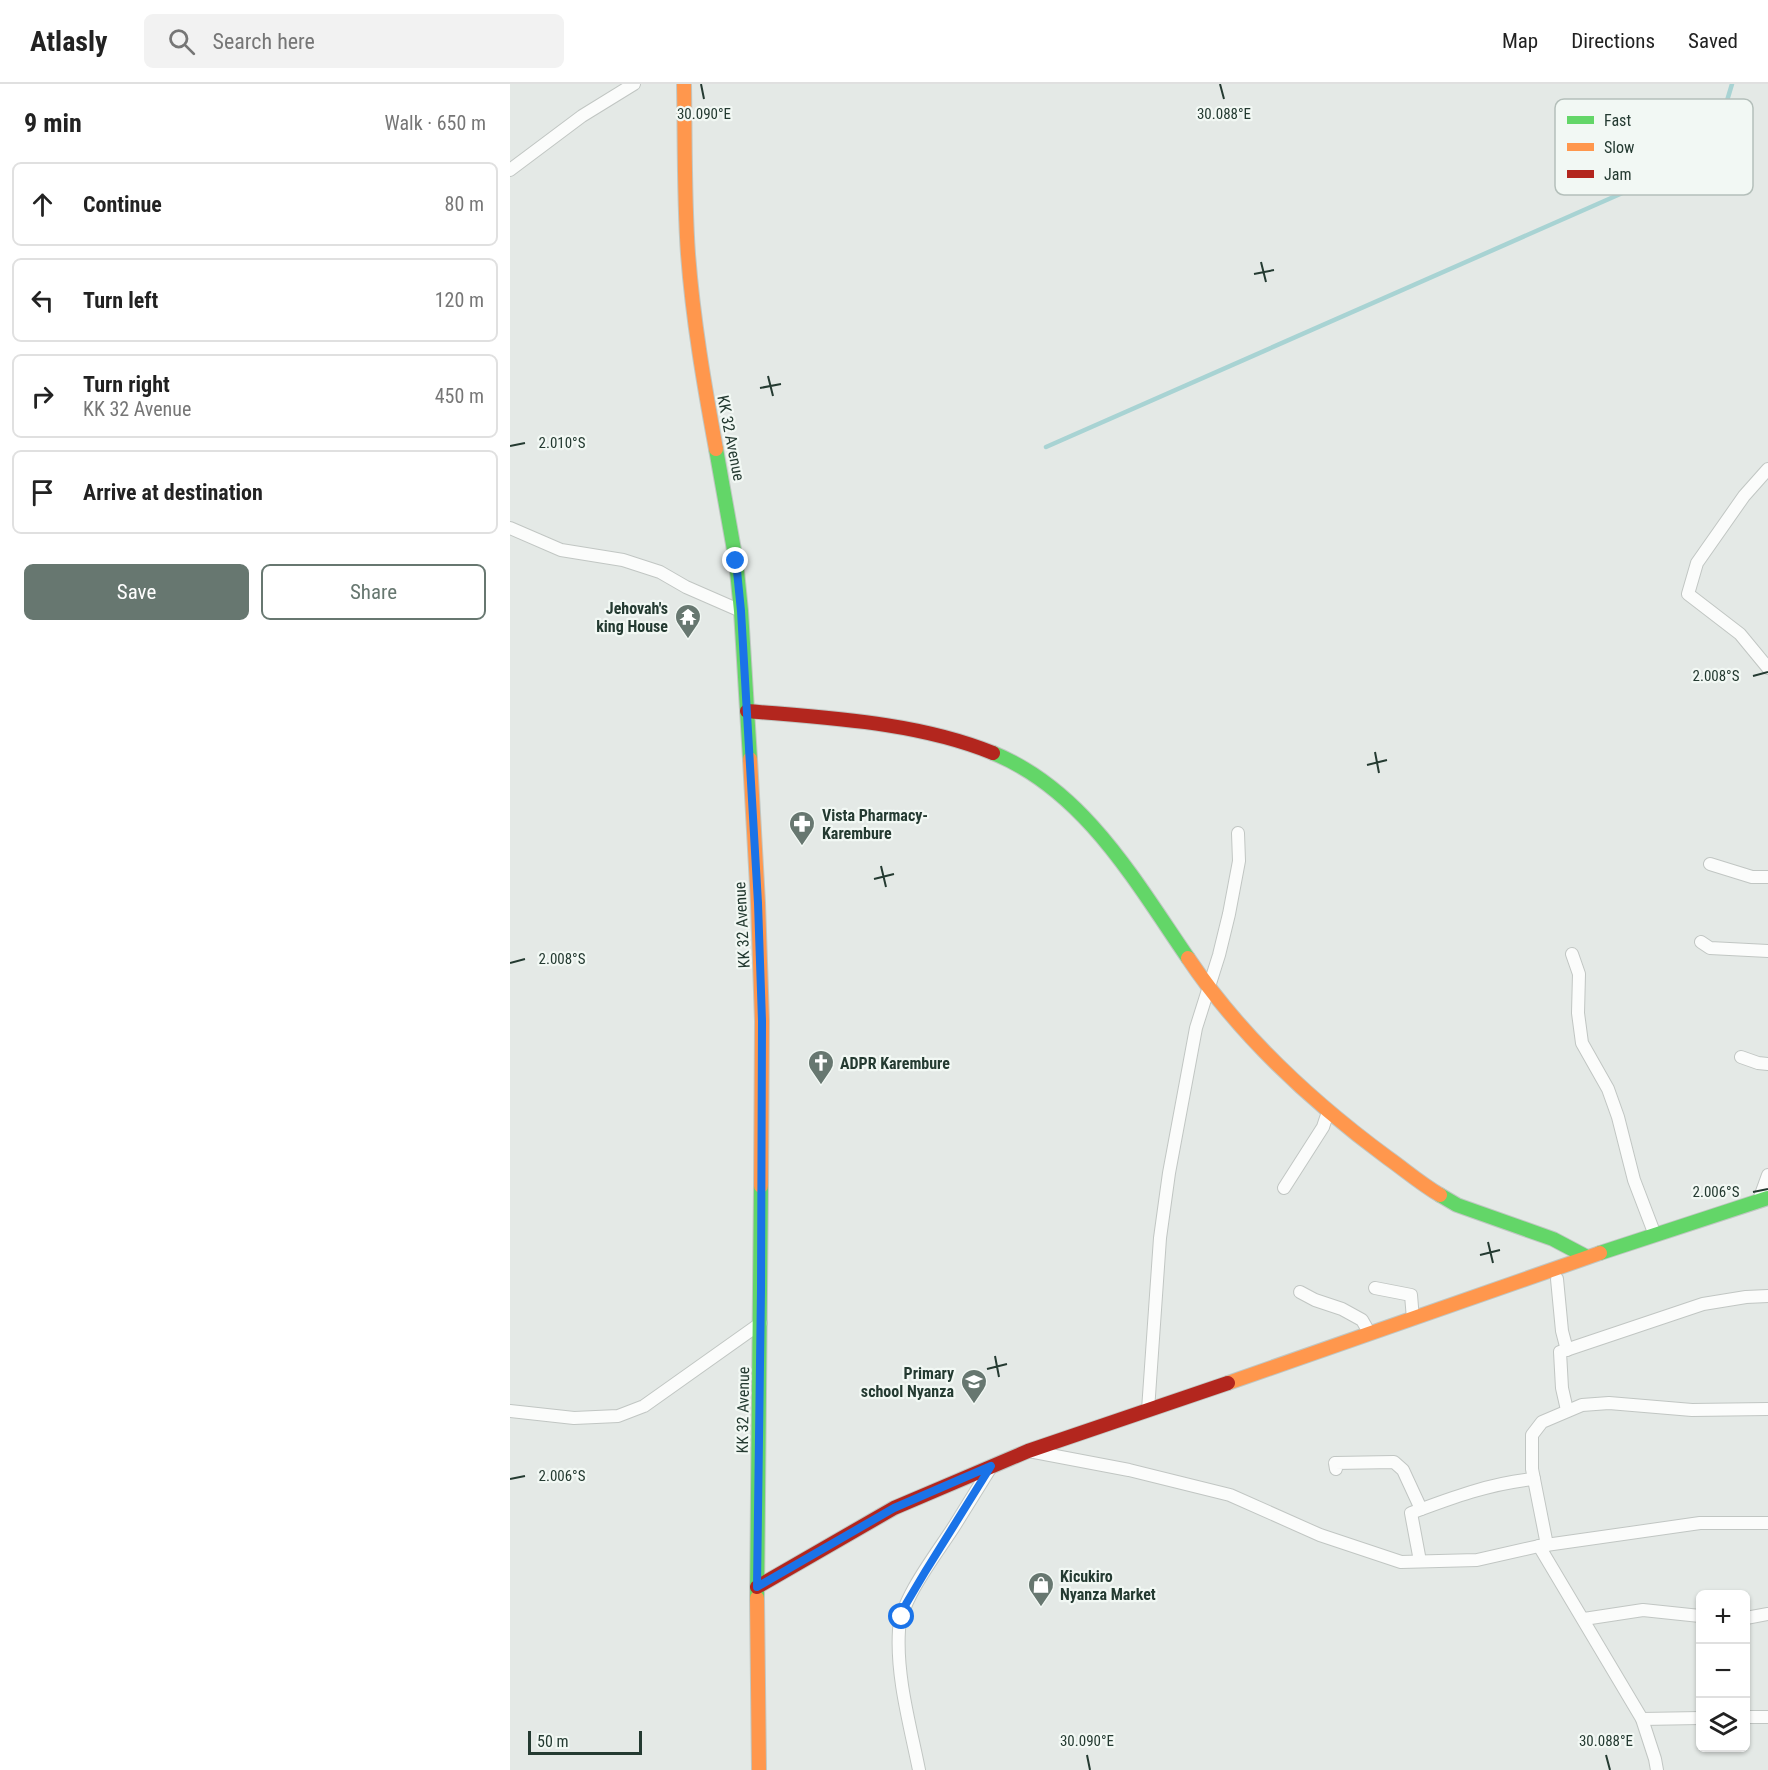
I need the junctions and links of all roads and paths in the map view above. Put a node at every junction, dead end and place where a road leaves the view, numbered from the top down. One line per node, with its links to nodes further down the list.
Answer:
1 (634, 84): 3 (street)
2 (684, 84): 6 (street, KK 32 Avenue)
3 (510, 170)
4 (1768, 469): 7 (street)
5 (510, 528): 6 (street)
6 (741, 611): 8 (street, KK 32 Avenue)
7 (1768, 668)
8 (747, 711): 15 (street); 29 (street, KK 32 Avenue)
9 (1238, 833): 15 (street)
10 (1710, 864): 11 (street)
11 (1768, 877)
12 (1701, 942): 13 (street)
13 (1768, 951)
14 (1572, 954): 22 (street)
15 (1208, 988): 18 (street); 33 (street)
16 (1741, 1057): 17 (street)
17 (1768, 1064)
18 (1328, 1112): 20 (street); 23 (street)
19 (1768, 1175): 21 (street)
20 (1284, 1188)
21 (1764, 1199): 22 (street)
22 (1654, 1235): 23 (street)
23 (1587, 1257): 28 (street)
24 (1557, 1279): 31 (street)
25 (1376, 1288): 28 (street)
26 (1300, 1292): 30 (street)
27 (1768, 1296): 31 (street)
28 (1413, 1319): 30 (street)
29 (761, 1323): 35 (street); 44 (street, KK 32 Avenue)
30 (1370, 1334): 33 (street)
31 (1567, 1350): 34 (street)
32 (1768, 1409): 34 (street)
33 (1148, 1410): 36 (street)
34 (1567, 1410): 39 (street)
35 (510, 1411)
36 (1028, 1451): 37 (street); 43 (street)
37 (991, 1466): 44 (street); 54 (street)
38 (1336, 1469): 40 (street)
39 (1534, 1479): 40 (street); 42 (street)
40 (1421, 1509): 43 (street)
41 (1768, 1523): 42 (street)
42 (1543, 1545): 43 (street); 48 (street)
43 (1420, 1561)
44 (757, 1587): 53 (street, KK 32 Avenue)
45 (1768, 1614): 47 (street)
46 (1696, 1615): 48 (street)
47 (1750, 1617)
48 (1584, 1619): 52 (street)
49 (1750, 1717): 50 (street)
50 (1768, 1717)
51 (1696, 1718): 52 (street)
52 (1642, 1719): 55 (street)
53 (759, 1770)
54 (919, 1770)
55 (1657, 1770)

